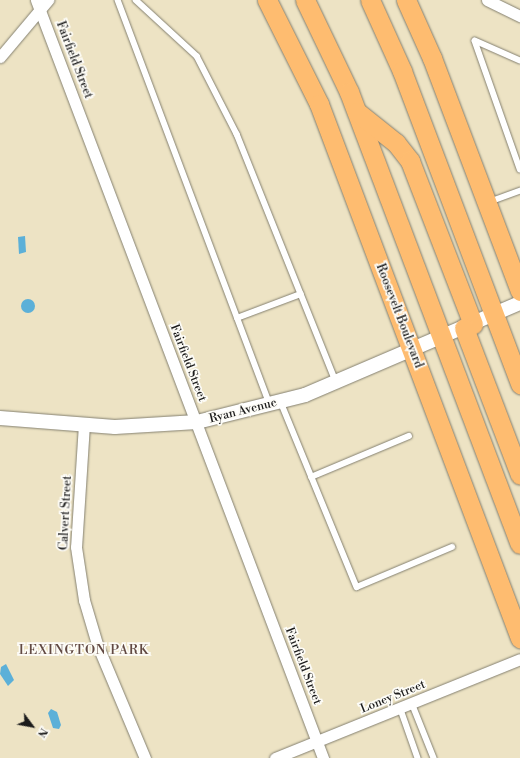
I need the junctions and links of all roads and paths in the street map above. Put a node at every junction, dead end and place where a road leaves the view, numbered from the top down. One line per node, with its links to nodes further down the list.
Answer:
1 (48, 0): 9 (street)
2 (118, 0): 21 (lane)
3 (136, 0): 18 (lane)
4 (267, 0): 24 (highway, Roosevelt Boulevard)
5 (305, 0): 13 (highway)
6 (370, 0): 20 (highway)
7 (406, 0): 16 (highway)
8 (487, 0): 10 (street)
9 (38, 4): 11 (street); 29 (street, Fairfield Street)
10 (520, 16)
11 (0, 57)
12 (520, 61): 14 (lane)
13 (357, 112): 22 (highway); 23 (highway)
14 (520, 169)
15 (520, 191): 16 (lane)
16 (487, 203): 17 (highway)
17 (520, 291)
18 (301, 294): 21 (lane); 25 (lane)
19 (520, 303): 20 (street, Ryan Avenue)
20 (494, 314): 22 (street, Ryan Avenue); 26 (highway)
21 (238, 318): 27 (lane)
22 (468, 326): 23 (street, Ryan Avenue); 32 (highway)
23 (442, 338): 24 (street, Ryan Avenue); 34 (highway)
24 (412, 351): 25 (street, Ryan Avenue); 36 (highway, Roosevelt Boulevard)
25 (336, 383): 27 (street, Ryan Avenue)
26 (520, 384)
27 (275, 403): 29 (street, Ryan Avenue); 33 (lane)
28 (0, 418): 30 (street, Ryan Avenue)
29 (197, 422): 30 (street, Ryan Avenue); 40 (street, Fairfield Street)
30 (84, 424): 41 (street, Calvert Street)
31 (409, 436): 33 (lane)
32 (520, 475)
33 (311, 477): 35 (lane)
34 (520, 544)
35 (452, 547)
36 (520, 638)
37 (520, 660): 38 (street, Loney Street)
38 (412, 703): 39 (street, Loney Street); 45 (lane)
39 (400, 708): 40 (street, Loney Street); 44 (lane)
40 (317, 741): 42 (street, Loney Street); 43 (street, Fairfield Street)
41 (145, 758)
42 (275, 758)
43 (323, 758)
44 (418, 758)
45 (434, 758)

